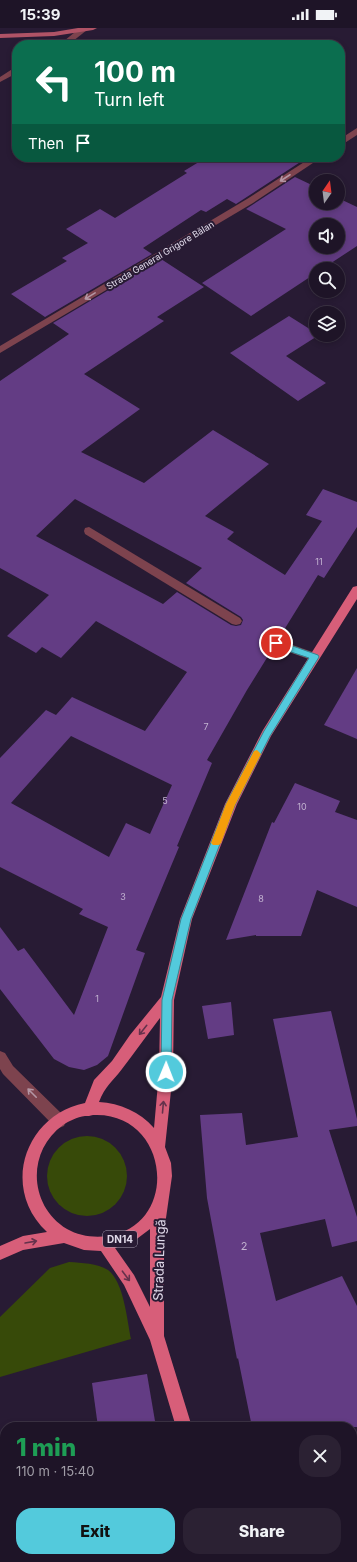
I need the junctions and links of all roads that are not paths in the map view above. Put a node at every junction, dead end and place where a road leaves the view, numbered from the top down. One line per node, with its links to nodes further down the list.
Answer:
1 (93, 28): 2 (street)
2 (83, 30): 3 (street); 4 (street)
3 (0, 36)
4 (70, 40)
5 (12, 73): 6 (street)
6 (0, 80)
7 (357, 131): 8 (street)
8 (345, 139)
9 (310, 162): 10 (street, Strada General Grigore Bălan, one-way to 10)
10 (0, 350)
11 (89, 531): 13 (street)
12 (357, 590): 15 (main road, DN14)
13 (236, 622)
14 (276, 643): 15 (street)
15 (314, 657): 16 (main road, DN14)
16 (167, 1000): 18 (main road, DN14, one-way to 18); 20 (main road, DN14, one-way to 16)
17 (0, 1057): 19 (street, one-way to 17)
18 (89, 1110): 19 (main road, DN14); 20 (main road, DN14)
19 (59, 1121): 22 (main road, DN14)
20 (159, 1146): 21 (main road, DN14)
21 (166, 1183): 23 (main road, DN14); 25 (main road, Strada Lungă / DN14)
22 (63, 1236): 23 (main road, DN14); 24 (main road, DN14, one-way to 22)
23 (104, 1243): 25 (main road, Strada Lungă / DN14, one-way to 25)
24 (0, 1253)
25 (157, 1338): 26 (main road, Strada Lungă / DN14)
26 (182, 1422)

